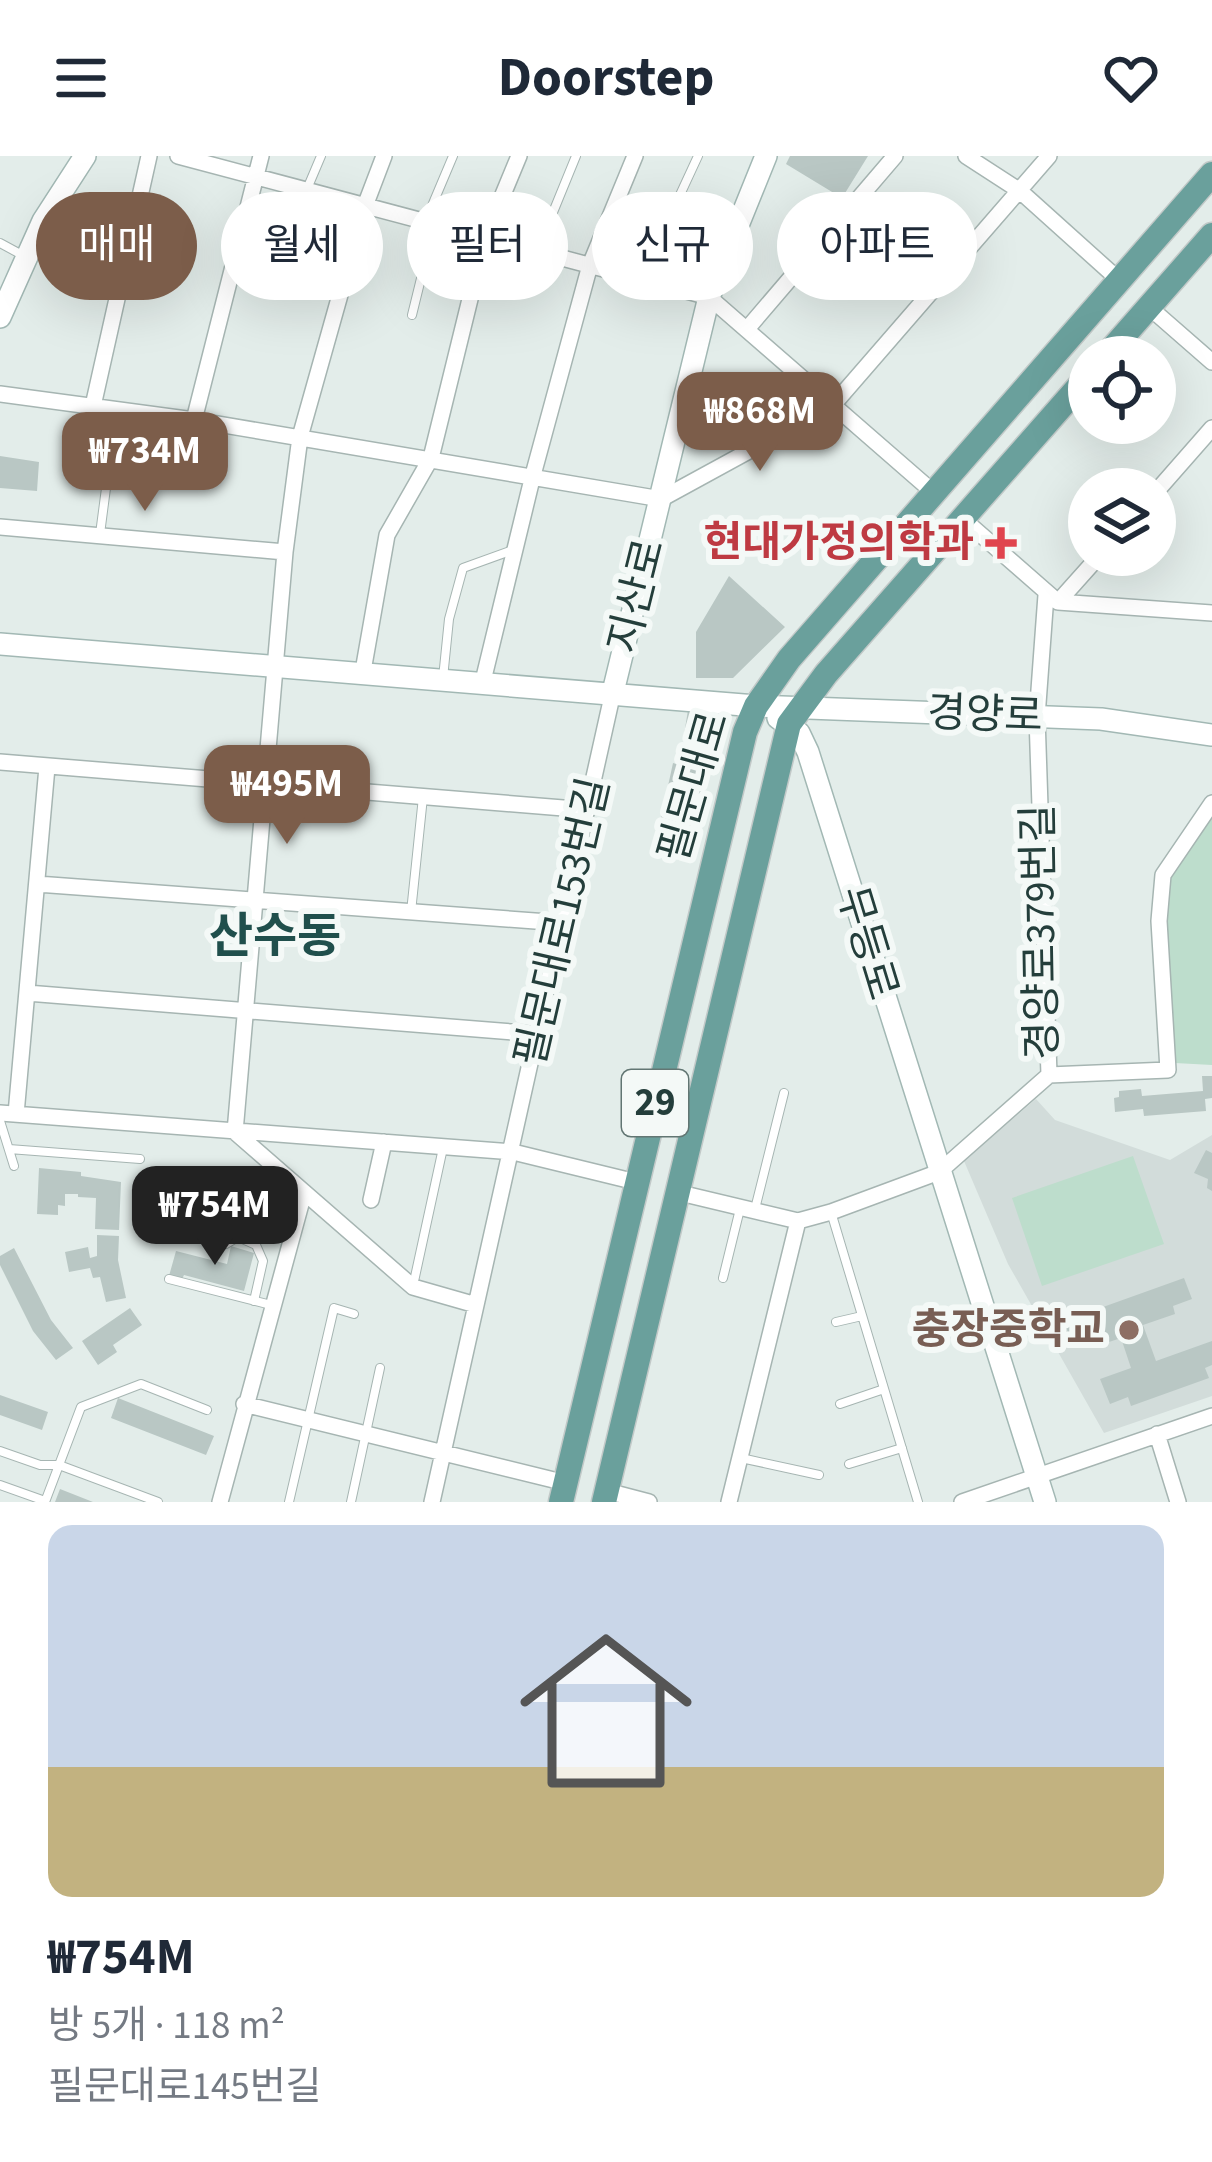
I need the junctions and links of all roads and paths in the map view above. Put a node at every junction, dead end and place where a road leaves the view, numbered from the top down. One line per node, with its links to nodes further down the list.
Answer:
1 (85, 156): 29 (street)
2 (149, 156): 47 (street)
3 (178, 156): 17 (street)
4 (261, 156): 17 (street)
5 (321, 156): 18 (lane)
6 (453, 156): 22 (lane)
7 (519, 156): 23 (street)
8 (576, 156): 24 (lane)
9 (635, 156): 31 (street)
10 (698, 156): 25 (lane)
11 (766, 156): 26 (street, 지산로)
12 (895, 156): 41 (street)
13 (966, 156): 19 (street)
14 (1049, 156): 19 (street)
15 (381, 162): 21 (street)
16 (1212, 174): 32 (main road, 필문대로 / 29)
17 (253, 176): 18 (street); 49 (street)
18 (307, 190): 20 (street)
19 (1019, 191): 32 (street); 46 (street)
20 (314, 192)
21 (369, 192)
22 (442, 192)
23 (504, 192)
24 (561, 192)
25 (681, 192)
26 (751, 192)
27 (1212, 235): 38 (main road)
28 (0, 242): 29 (lane)
29 (25, 256): 40 (street)
30 (568, 260): 31 (street)
31 (590, 266): 54 (street)
32 (1119, 280): 55 (main road, 필문대로 / 29)
33 (338, 300): 51 (street)
34 (416, 300): 39 (lane)
35 (470, 300): 52 (street)
36 (708, 300): 56 (street, 지산로)
37 (713, 300): 41 (street)
38 (1149, 307): 42 (main road); 43 (street)
39 (412, 315)
40 (0, 317)
41 (747, 329): 46 (street)
42 (1123, 336)
43 (1212, 362)
44 (0, 394): 47 (street)
45 (1068, 399): 57 (main road, 필문대로 / 29)
46 (833, 405): 55 (street); 56 (street)
47 (93, 406): 48 (street)
48 (116, 409): 49 (street); 59 (lane)
49 (194, 420): 51 (street)
50 (1212, 428): 53 (street)
51 (300, 437): 52 (street); 61 (street)
52 (431, 458): 54 (street); 67 (street)
53 (1176, 469)
54 (533, 475): 56 (street); 60 (street)
55 (933, 492): 71 (main road, 필문대로 / 29)
56 (662, 499): 70 (street, 지산로)
57 (963, 518): 63 (street); 72 (main road, 필문대로 / 29)
58 (0, 526): 59 (street)
59 (100, 536): 61 (street)
60 (514, 550): 68 (lane); 69 (street)
61 (285, 552): 66 (street)
62 (1077, 576): 63 (street)
63 (1052, 599): 64 (street); 73 (street, 경양로379번길)
64 (1212, 613)
65 (0, 644): 66 (street)
66 (275, 665): 67 (street); 77 (street)
67 (363, 671): 68 (street)
68 (443, 678): 69 (street)
69 (483, 681): 70 (street)
70 (614, 692): 71 (street); 80 (street, 필문대로153번길)
71 (756, 706): 72 (street, 경양로); 99 (main road, 필문대로 / 29)
72 (794, 716): 73 (street, 경양로); 98 (street, 무등로); 100 (main road, 필문대로 / 29)
73 (1037, 717): 74 (street, 경양로); 88 (street, 경양로379번길)
74 (1212, 735)
75 (0, 762): 76 (street)
76 (47, 766): 77 (street); 81 (street)
77 (266, 787): 78 (street); 82 (street)
78 (423, 797): 80 (street); 83 (lane)
79 (1212, 803): 88 (street)
80 (588, 810): 84 (street, 필문대로153번길)
81 (37, 884): 82 (street); 85 (street)
82 (256, 903): 83 (street); 86 (street)
83 (411, 913): 84 (street)
84 (562, 923): 87 (street, 필문대로153번길)
85 (27, 993): 86 (street); 90 (street)
86 (246, 1009): 87 (street); 91 (street)
87 (538, 1034): 95 (street, 필문대로153번길)
88 (1049, 1075): 98 (street, 경양로379번길)
89 (784, 1093): 103 (lane)
90 (5, 1116): 91 (street); 94 (lane)
91 (235, 1132): 92 (street); 101 (street)
92 (384, 1142): 93 (street); 102 (street)
93 (444, 1146): 95 (street); 109 (lane)
94 (9, 1149): 96 (lane); 97 (lane)
95 (513, 1152): 99 (street); 112 (street, 필문대로153번길)
96 (140, 1159)
97 (14, 1166)
98 (939, 1172): 104 (street); 132 (street, 무등로)
99 (636, 1182): 134 (main road, 필문대로 / 29)
100 (676, 1192): 103 (street); 135 (main road, 필문대로 / 29)
101 (304, 1193): 109 (street); 111 (street)
102 (371, 1200)
103 (748, 1209): 105 (street); 107 (lane)
104 (831, 1212): 105 (street); 114 (lane)
105 (797, 1221): 128 (street)
106 (186, 1233): 110 (lane)
107 (723, 1278)
108 (169, 1279): 110 (lane)
109 (413, 1287): 112 (street)
110 (254, 1300): 111 (lane)
111 (272, 1305): 118 (street)
112 (476, 1305): 127 (street, 필문대로153번길)
113 (354, 1314): 122 (lane)
114 (862, 1316): 115 (lane); 117 (lane)
115 (836, 1322)
116 (380, 1368): 124 (lane)
117 (884, 1389): 119 (lane); 125 (lane)
118 (244, 1404): 122 (street); 138 (street)
119 (840, 1404)
120 (207, 1410): 130 (lane)
121 (1212, 1416): 123 (street)
122 (308, 1422): 124 (street); 139 (lane)
123 (1157, 1434): 132 (street); 147 (street)
124 (364, 1436): 127 (street); 140 (lane)
125 (902, 1448): 129 (lane); 144 (lane)
126 (0, 1451): 130 (lane)
127 (444, 1452): 134 (street); 141 (street, 필문대로153번길)
128 (740, 1458): 131 (lane); 143 (street)
129 (849, 1464)
130 (59, 1465): 136 (lane); 137 (lane)
131 (819, 1475)
132 (1036, 1477): 145 (street); 146 (street, 무등로)
133 (0, 1484): 136 (lane)
134 (564, 1492)
135 (605, 1497): 142 (street)
136 (45, 1502)
137 (158, 1502)
138 (220, 1502)
139 (289, 1502)
140 (351, 1502)
141 (432, 1502)
142 (649, 1502)
143 (729, 1502)
144 (918, 1502)
145 (962, 1502)
146 (1045, 1502)
147 (1178, 1502)

